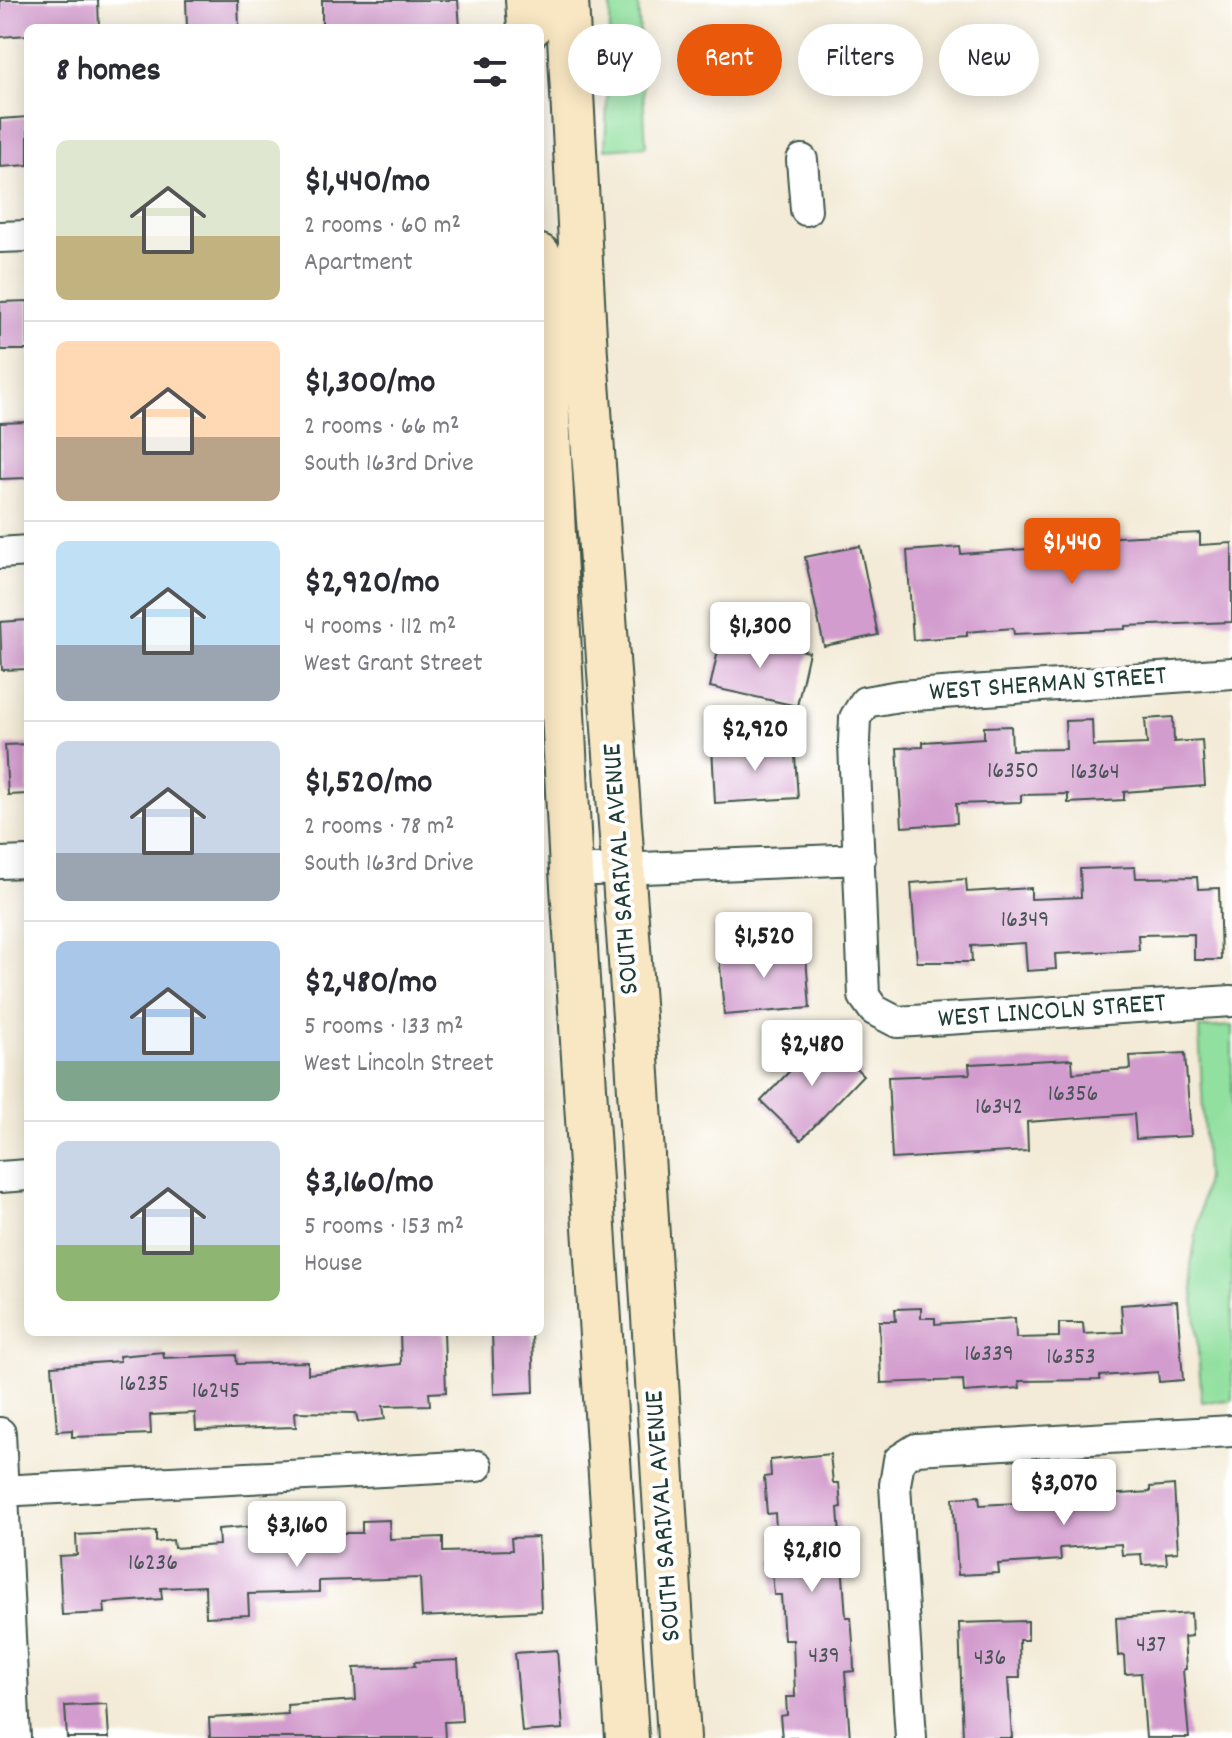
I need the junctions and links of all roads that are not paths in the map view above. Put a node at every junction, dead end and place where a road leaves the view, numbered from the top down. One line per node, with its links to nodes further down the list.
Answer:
1 (527, 0): 3 (main road)
2 (567, 0): 4 (main road, SOUTH SARIVAL AVENUE)
3 (529, 24)
4 (555, 53): 16 (main road, SOUTH SARIVAL AVENUE)
5 (802, 160): 6 (street)
6 (806, 210)
7 (24, 236): 8 (street)
8 (0, 237)
9 (544, 335): 17 (main road, SOUTH SARIVAL AVENUE)
10 (24, 551): 11 (street)
11 (0, 553)
12 (1232, 673): 13 (street, WEST SHERMAN STREET)
13 (860, 859): 16 (street); 18 (street, WEST LINCOLN STREET)
14 (24, 862): 15 (street)
15 (0, 863)
16 (622, 868): 17 (street); 28 (main road, SOUTH SARIVAL AVENUE)
17 (571, 871): 27 (main road, SOUTH SARIVAL AVENUE)
18 (1232, 1001)
19 (24, 1175): 20 (street)
20 (0, 1177)
21 (1232, 1431): 23 (street); 29 (street)
22 (0, 1433): 25 (street)
23 (1232, 1448)
24 (477, 1466): 25 (street)
25 (2, 1491): 26 (street)
26 (15, 1738)
27 (627, 1738)
28 (679, 1738)
29 (911, 1738)

